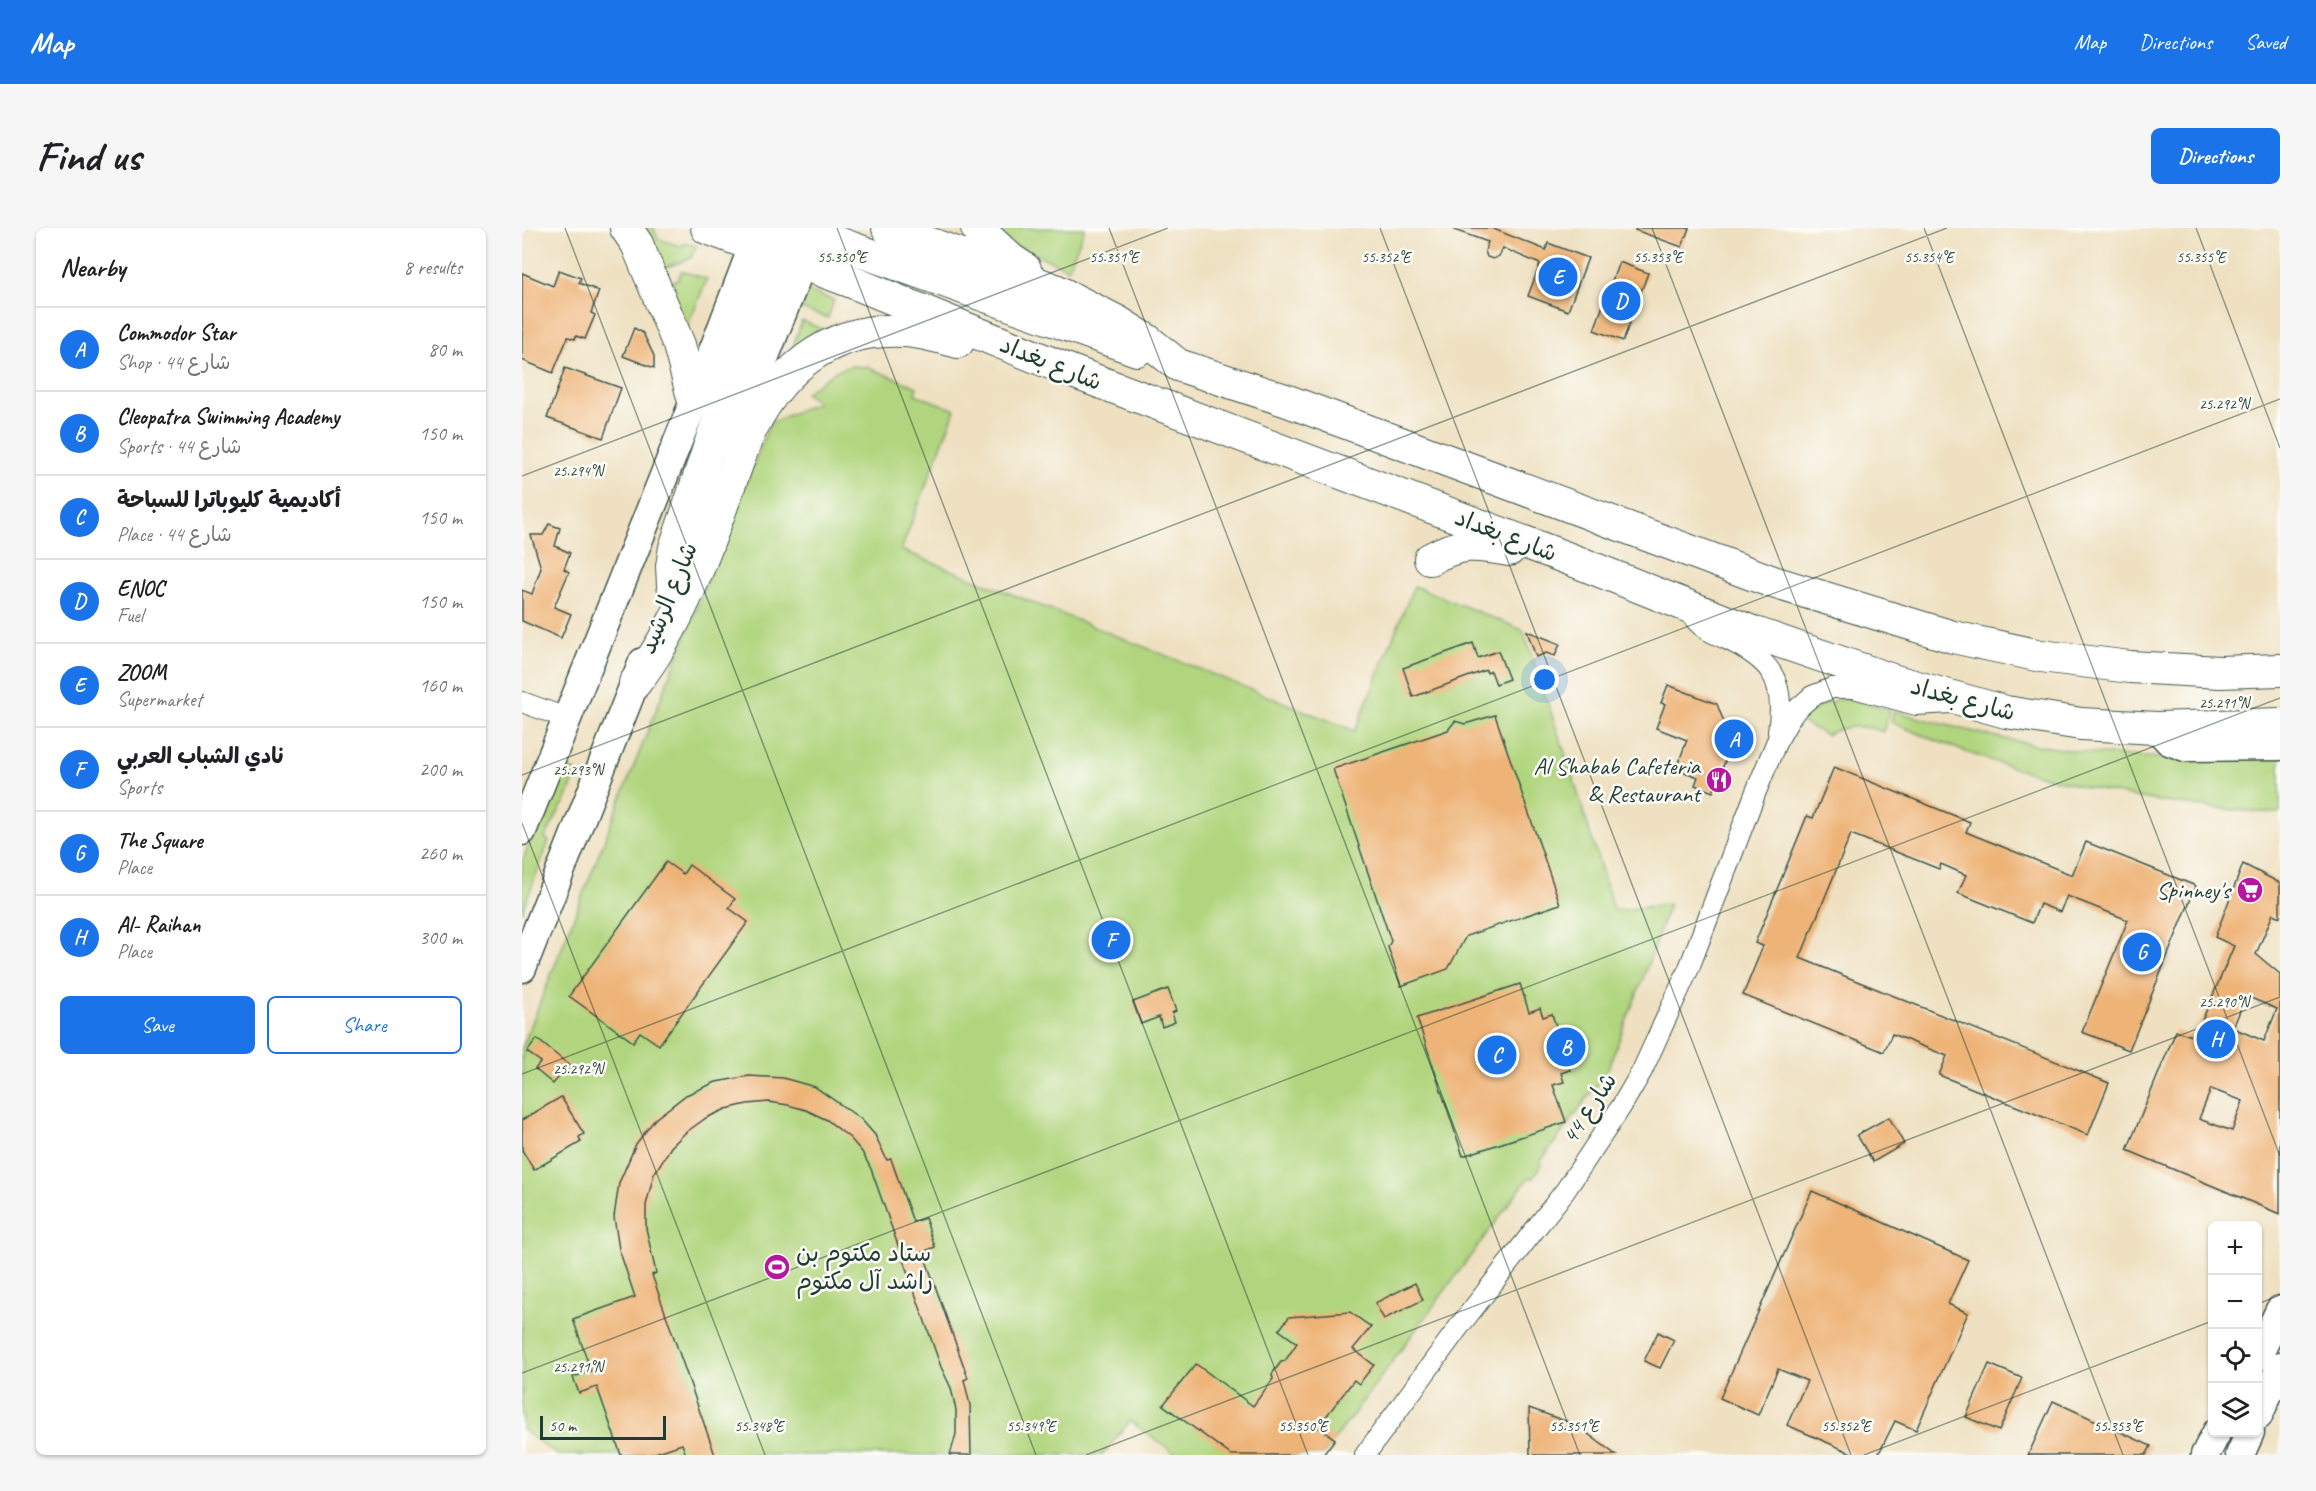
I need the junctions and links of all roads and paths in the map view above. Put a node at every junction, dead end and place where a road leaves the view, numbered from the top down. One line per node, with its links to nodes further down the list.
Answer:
1 (626, 228): 9 (main road)
2 (707, 228): 5 (main road)
3 (888, 228): 6 (main road, شارع بغداد)
4 (977, 228): 6 (main road)
5 (788, 239): 7 (main road); 8 (main road, شارع بغداد); 9 (main road, شارع الرشيد); 12 (main road)
6 (1055, 290): 7 (main road, شارع بغداد)
7 (1178, 365): 14 (main road, شارع بغداد)
8 (1072, 372): 11 (main road, شارع بغداد); 15 (main road)
9 (694, 401): 18 (main road, شارع الرشيد)
10 (1430, 559): 11 (main road)
11 (1580, 563): 13 (main road, شارع بغداد)
12 (673, 585): 15 (main road, شارع الرشيد)
13 (1687, 606): 16 (main road, شارع بغداد); 21 (street, شارع 44)
14 (2280, 670)
15 (634, 683): 24 (main road, شارع الرشيد)
16 (1962, 701): 20 (main road, شارع بغداد); 21 (street, شارع 44)
17 (522, 702): 18 (street)
18 (566, 718): 23 (main road, شارع الرشيد)
19 (2280, 724): 20 (main road, شارع بغداد)
20 (2157, 728): 22 (main road)
21 (1776, 743): 31 (street, شارع 44)
22 (2280, 746)
23 (522, 831)
24 (522, 968)
25 (2280, 1310): 26 (main road)
26 (2262, 1348)
27 (2280, 1367): 28 (main road)
28 (2262, 1407)
29 (2214, 1437): 32 (main road)
30 (2248, 1437): 33 (main road)
31 (1365, 1455)
32 (2205, 1455)
33 (2240, 1455)

